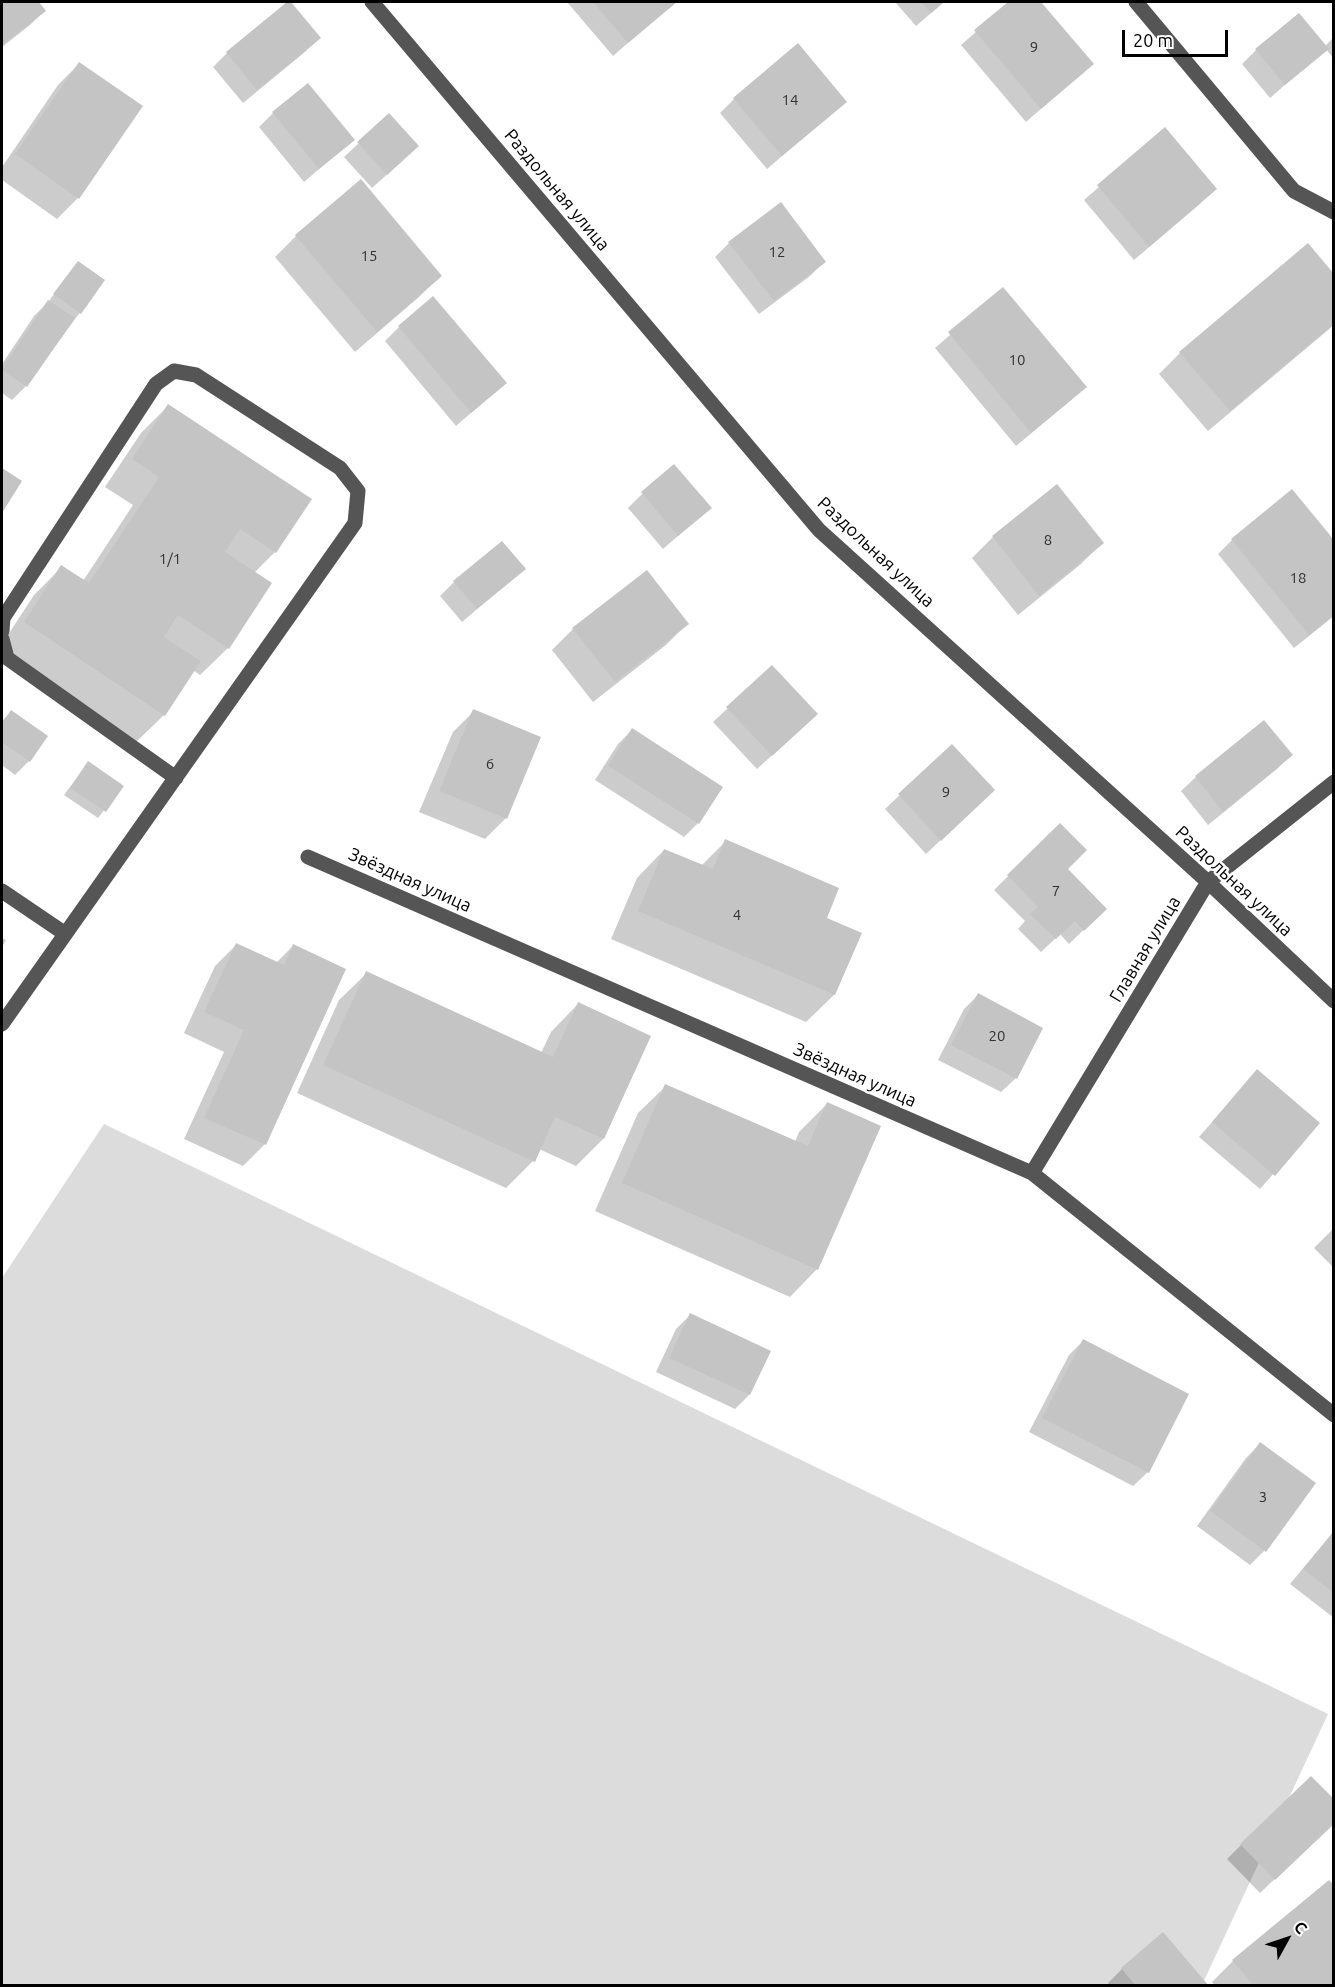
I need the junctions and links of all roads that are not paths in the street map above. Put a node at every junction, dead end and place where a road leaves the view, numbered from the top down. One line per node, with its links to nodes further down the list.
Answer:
1 (372, 2): 9 (street, Раздольная улица)
2 (1136, 2): 3 (street)
3 (1334, 212)
4 (2, 631): 6 (street)
5 (2, 639): 6 (street)
6 (176, 778): 11 (street)
7 (1334, 782): 9 (street, Главная улица)
8 (308, 857): 14 (street, Звёздная улица)
9 (1208, 882): 12 (street, Раздольная улица); 14 (street, Главная улица)
10 (2, 891): 11 (street)
11 (64, 933): 13 (street)
12 (1334, 1001)
13 (2, 1024)
14 (1032, 1173): 15 (street, Звёздная улица)
15 (1334, 1415)

